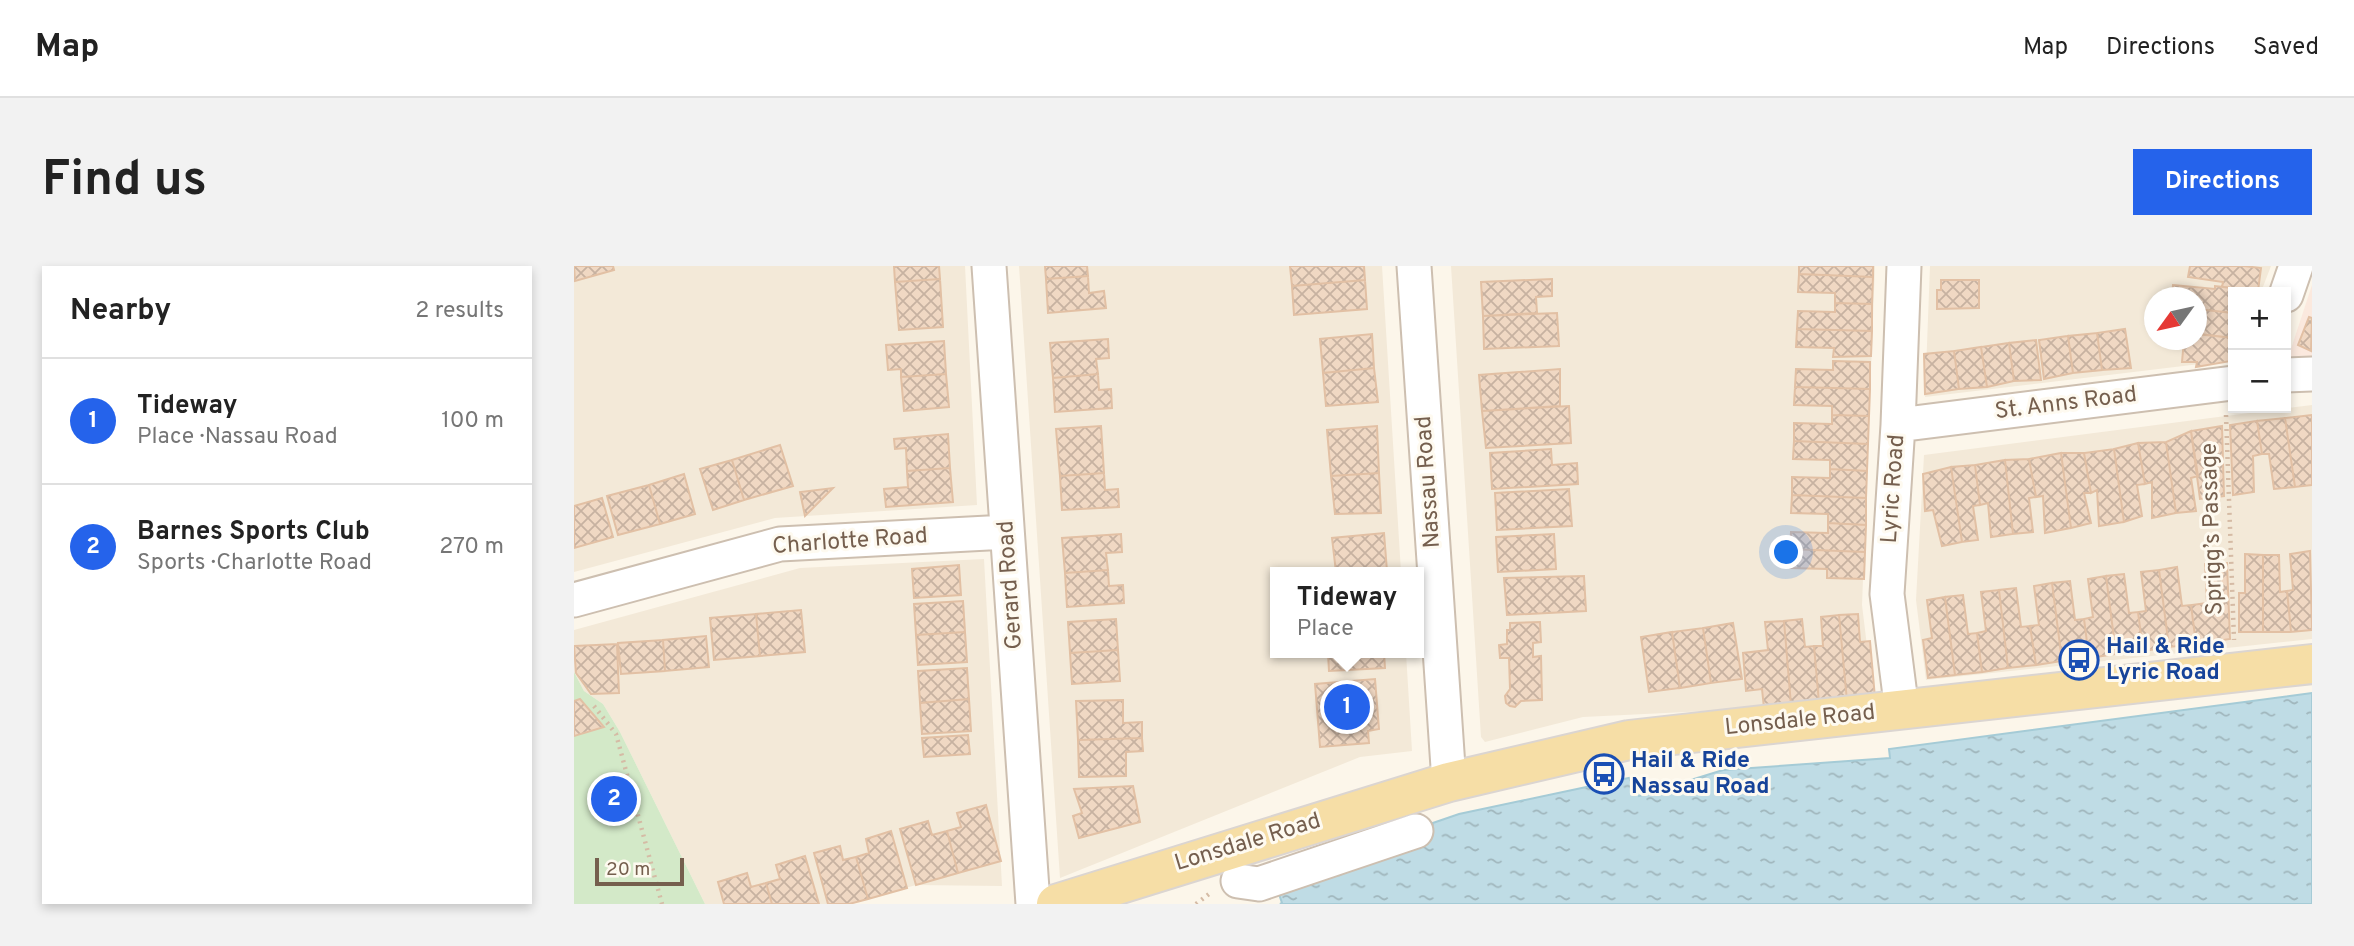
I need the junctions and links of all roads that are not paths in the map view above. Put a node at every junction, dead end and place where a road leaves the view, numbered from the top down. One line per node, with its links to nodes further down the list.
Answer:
1 (989, 266): 10 (street, Gerard Road)
2 (1414, 266): 14 (street, Nassau Road)
3 (1904, 266): 9 (street, Lyric Road)
4 (2296, 266): 5 (street)
5 (2289, 287)
6 (2312, 374): 7 (street)
7 (2291, 375)
8 (2226, 384): 9 (street, St. Anns Road)
9 (1898, 425): 13 (street, Lyric Road)
10 (1007, 532): 11 (street, Charlotte Road); 17 (street, Gerard Road)
11 (574, 600)
12 (2312, 664): 13 (main road, Lonsdale Road)
13 (1902, 711): 14 (main road, Lonsdale Road)
14 (1449, 782): 18 (main road, Lonsdale Road)
15 (1416, 831): 16 (street)
16 (1224, 887)
17 (1033, 904)
18 (1056, 904)

